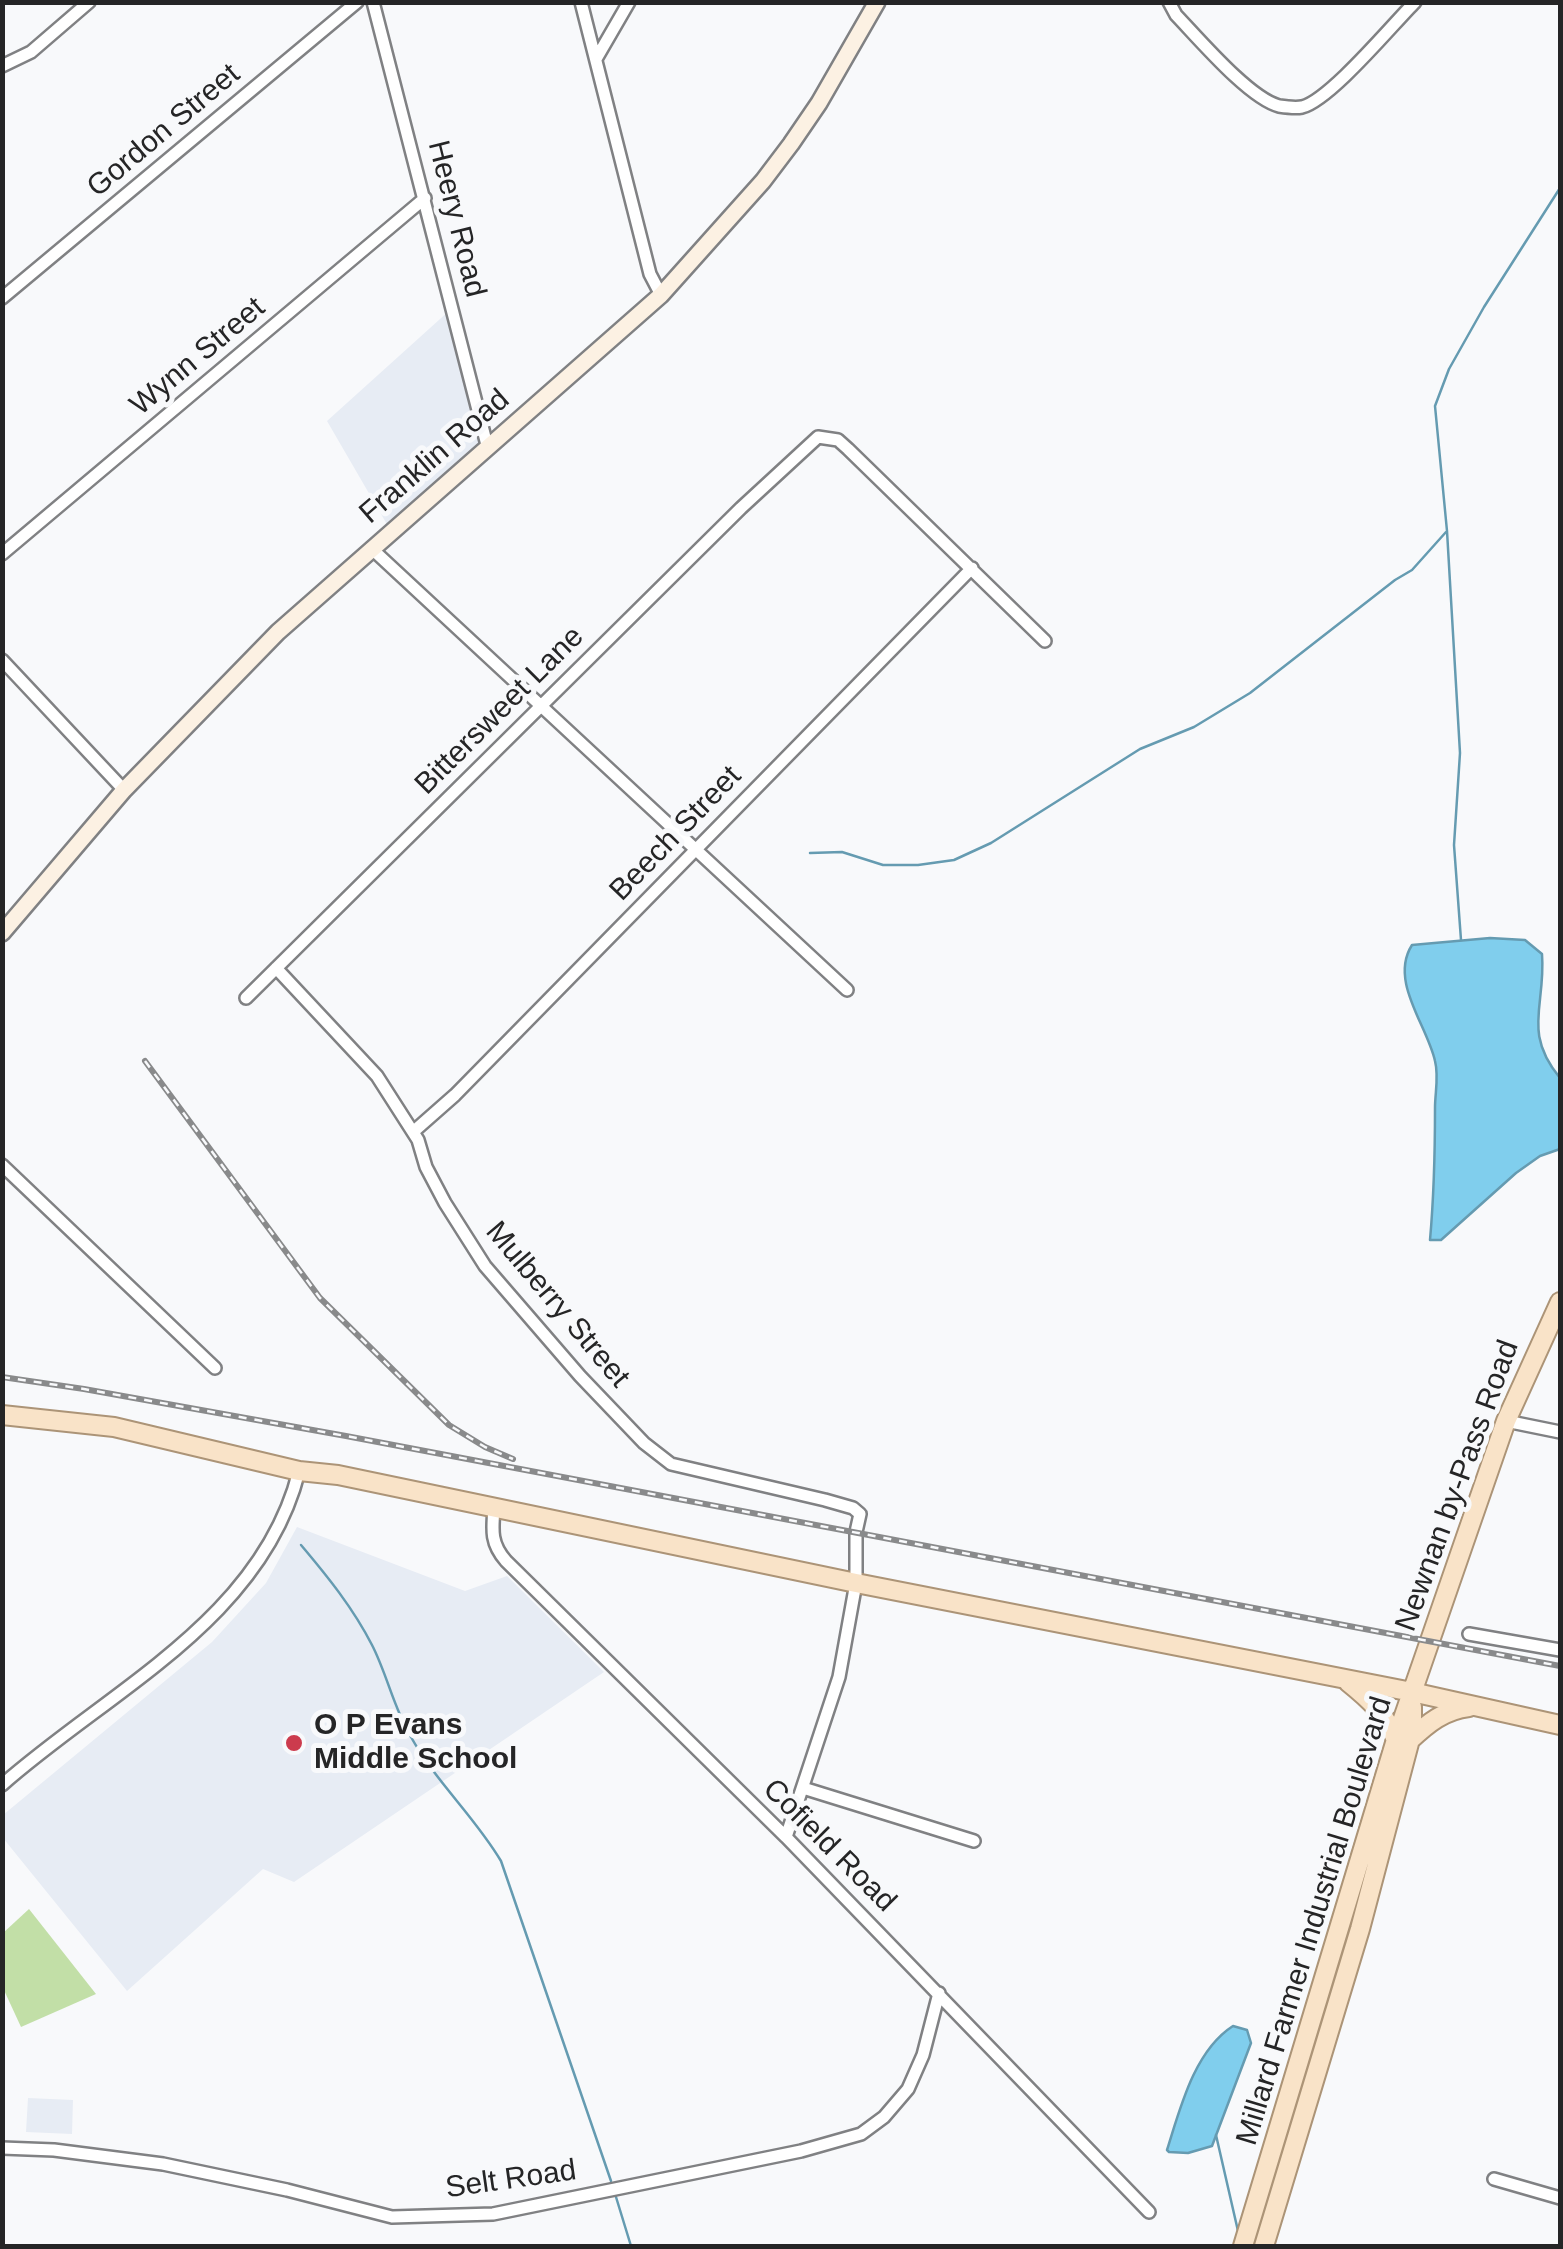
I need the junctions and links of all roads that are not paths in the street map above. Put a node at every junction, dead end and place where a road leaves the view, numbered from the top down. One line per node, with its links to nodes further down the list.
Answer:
1 (89, 2): 10 (street)
2 (357, 2): 13 (street, Gordon Street)
3 (373, 2): 11 (street, Heery Road)
4 (581, 2): 9 (street)
5 (629, 2): 9 (street)
6 (877, 2): 12 (main road, Franklin Road)
7 (1169, 2): 8 (street)
8 (1415, 2)
9 (596, 59): 12 (street)
10 (2, 66)
11 (425, 198): 14 (street, Heery Road); 16 (street, Wynn Street)
12 (661, 295): 14 (main road, Franklin Road)
13 (2, 298)
14 (488, 448): 15 (main road, Franklin Road)
15 (371, 548): 20 (street); 21 (main road, Franklin Road)
16 (2, 554)
17 (972, 568): 18 (street, Bittersweet Lane); 20 (street, Bittersweet Lane); 22 (street, Beech Street)
18 (1045, 642)
19 (2, 660): 21 (street)
20 (541, 706): 22 (street); 24 (street, Bittersweet Lane)
21 (124, 790): 23 (main road, Franklin Road)
22 (697, 848): 25 (street); 27 (street, Beech Street)
23 (2, 933)
24 (276, 968): 26 (street, Bittersweet Lane); 27 (street, Mulberry Street)
25 (847, 990)
26 (246, 998)
27 (413, 1132): 36 (street, Mulberry Street)
28 (2, 1165): 30 (street)
29 (1560, 1302): 32 (main road, Newnan by-Pass Road)
30 (215, 1368)
31 (2, 1414): 34 (main road)
32 (1506, 1421): 33 (street); 40 (main road, Newnan by-Pass Road)
33 (1560, 1432)
34 (299, 1471): 35 (main road); 44 (street)
35 (494, 1509): 36 (main road); 46 (street, Cofield Road)
36 (856, 1583): 39 (main road); 45 (street)
37 (1469, 1634): 38 (street)
38 (1560, 1650)
39 (1344, 1678): 40 (main road); 43 (main road)
40 (1412, 1692): 41 (main road); 43 (main road, Millard Farmer Industrial Boulevard)
41 (1478, 1706): 42 (main road); 43 (main road)
42 (1560, 1724)
43 (1403, 1740): 53 (main road, Millard Farmer Industrial Boulevard); 54 (main road, Millard Farmer Industrial Boulevard)
44 (2, 1785)
45 (804, 1788): 46 (street); 47 (street)
46 (786, 1837): 48 (street, Cofield Road)
47 (974, 1841)
48 (939, 1993): 49 (street, Selt Road); 52 (street, Cofield Road)
49 (2, 2148)
50 (1494, 2179): 51 (street)
51 (1560, 2198)
52 (1148, 2212)
53 (1243, 2246)
54 (1264, 2246)

